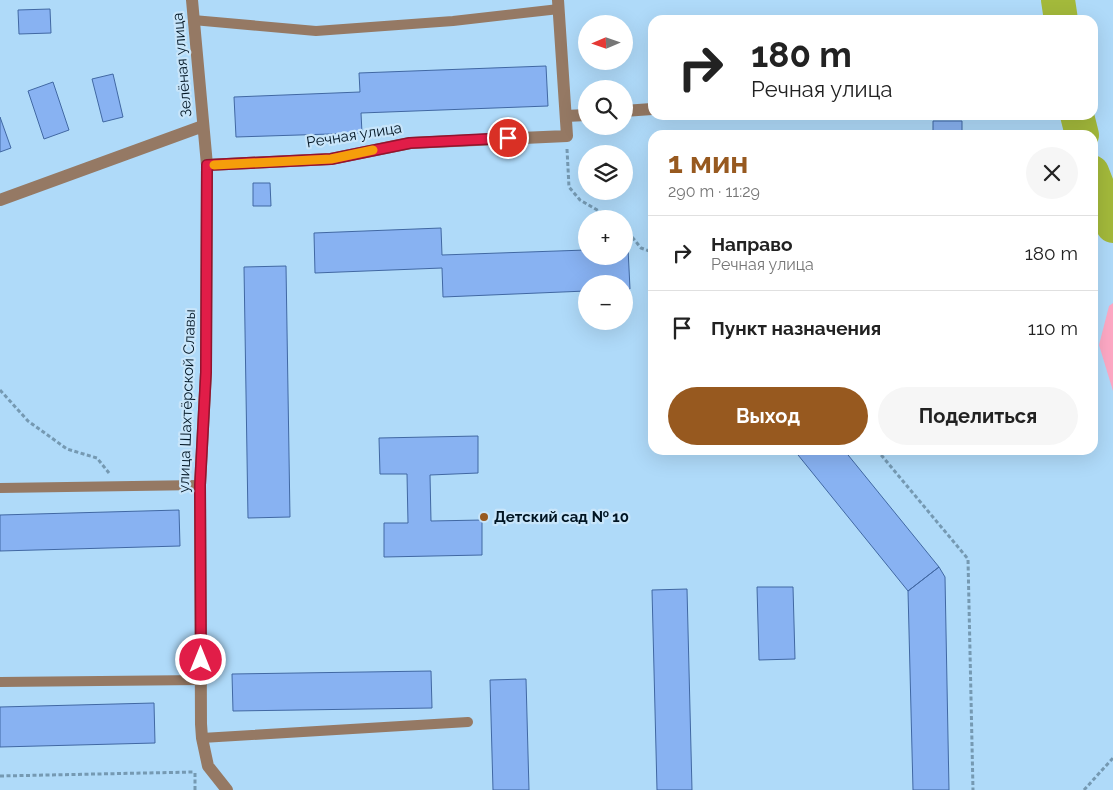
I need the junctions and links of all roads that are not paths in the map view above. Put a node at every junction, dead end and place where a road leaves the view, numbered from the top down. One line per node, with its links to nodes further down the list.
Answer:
1 (192, 0): 3 (street, Зелёная улица)
2 (558, 4): 3 (lane); 7 (street)
3 (193, 20): 8 (street, Зелёная улица)
4 (648, 109): 5 (street)
5 (633, 111)
6 (578, 115): 7 (street)
7 (566, 116): 9 (street, Речная улица)
8 (204, 126): 9 (street, улица Шахтёрской Славы); 10 (street)
9 (207, 165): 11 (street, улица Шахтёрской Славы)
10 (0, 200)
11 (200, 485): 12 (lane); 13 (street, улица Шахтёрской Славы)
12 (0, 488)
13 (201, 680): 14 (lane); 16 (street, улица Шахтёрской Славы)
14 (0, 682)
15 (468, 722): 16 (lane)
16 (202, 738): 17 (street, улица Шахтёрской Славы)
17 (227, 790)

